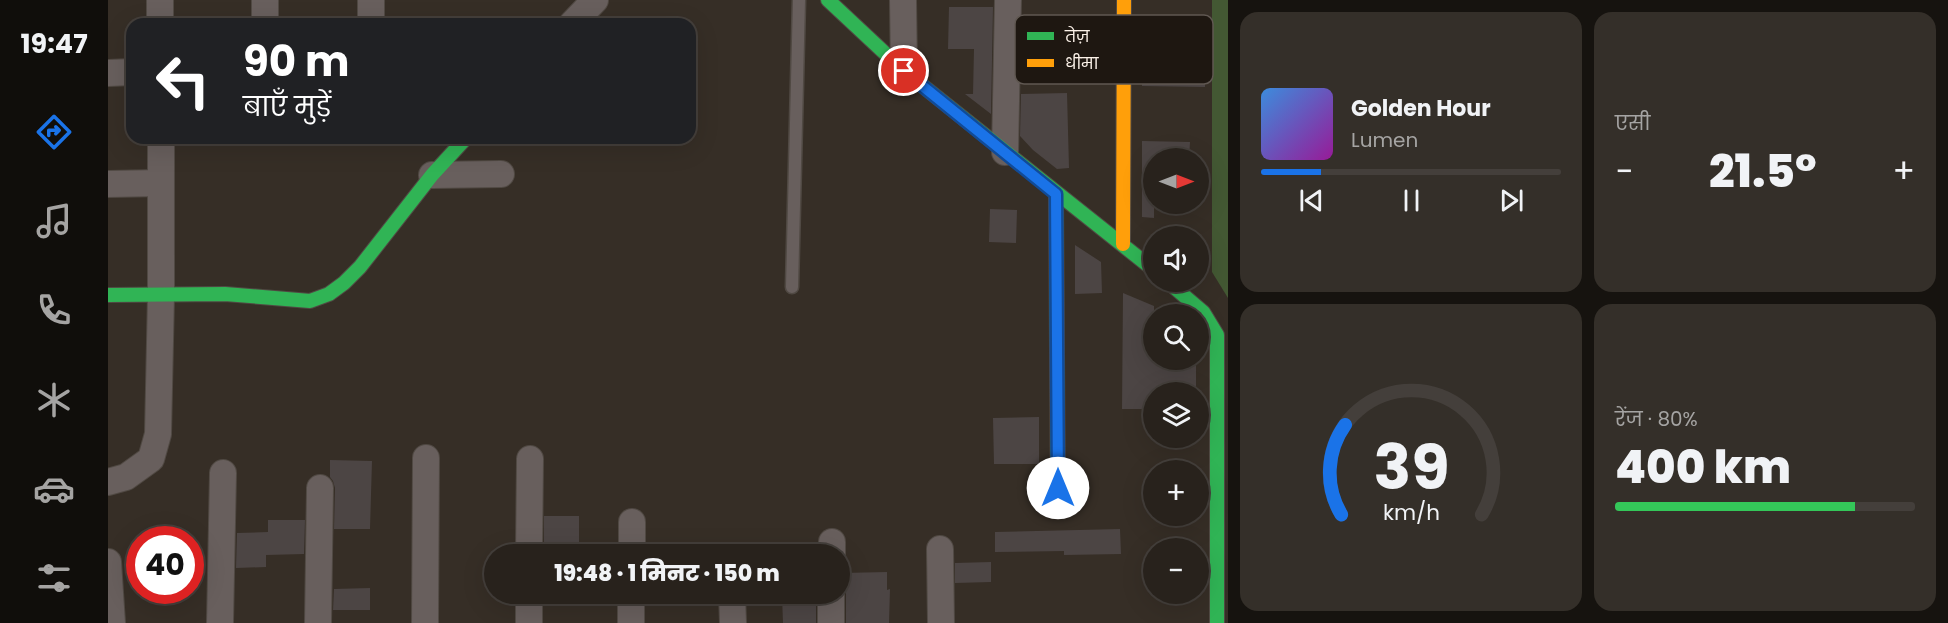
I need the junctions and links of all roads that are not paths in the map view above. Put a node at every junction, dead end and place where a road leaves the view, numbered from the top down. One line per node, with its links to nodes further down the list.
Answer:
1 (160, 0): 11 (street)
2 (265, 0): 12 (street)
3 (371, 0): 13 (street)
4 (595, 0): 14 (street)
5 (800, 0): 29 (lane)
6 (828, 0): 15 (street)
7 (903, 0): 15 (street)
8 (1008, 0): 21 (street)
9 (1124, 0): 10 (street)
10 (1124, 15)
11 (160, 18)
12 (265, 18)
13 (371, 18)
14 (578, 18)
15 (904, 71): 21 (street)
16 (126, 72): 17 (street)
17 (108, 73)
18 (1124, 84): 27 (street)
19 (160, 144): 24 (street)
20 (461, 144): 23 (street)
21 (1005, 152): 26 (street)
22 (501, 174): 23 (street)
23 (432, 176): 32 (street)
24 (161, 183): 25 (street); 32 (street)
25 (108, 184)
26 (1056, 194): 27 (street); 38 (street)
27 (1123, 244): 28 (street)
28 (1143, 261)
29 (792, 287)
30 (1180, 292): 57 (street)
31 (108, 295): 32 (street)
32 (161, 295): 36 (street)
33 (426, 458): 51 (street)
34 (530, 459): 40 (street)
35 (223, 473): 49 (street)
36 (108, 482)
37 (320, 488): 50 (street)
38 (1058, 510)
39 (632, 522): 41 (street)
40 (529, 544)
41 (632, 544)
42 (940, 549): 56 (street)
43 (108, 562): 48 (street)
44 (529, 604): 52 (street)
45 (632, 604): 53 (street)
46 (732, 604): 54 (street)
47 (831, 604): 55 (street)
48 (112, 623)
49 (220, 623)
50 (318, 623)
51 (425, 623)
52 (529, 623)
53 (631, 623)
54 (733, 623)
55 (831, 623)
56 (941, 623)
57 (1217, 623)

